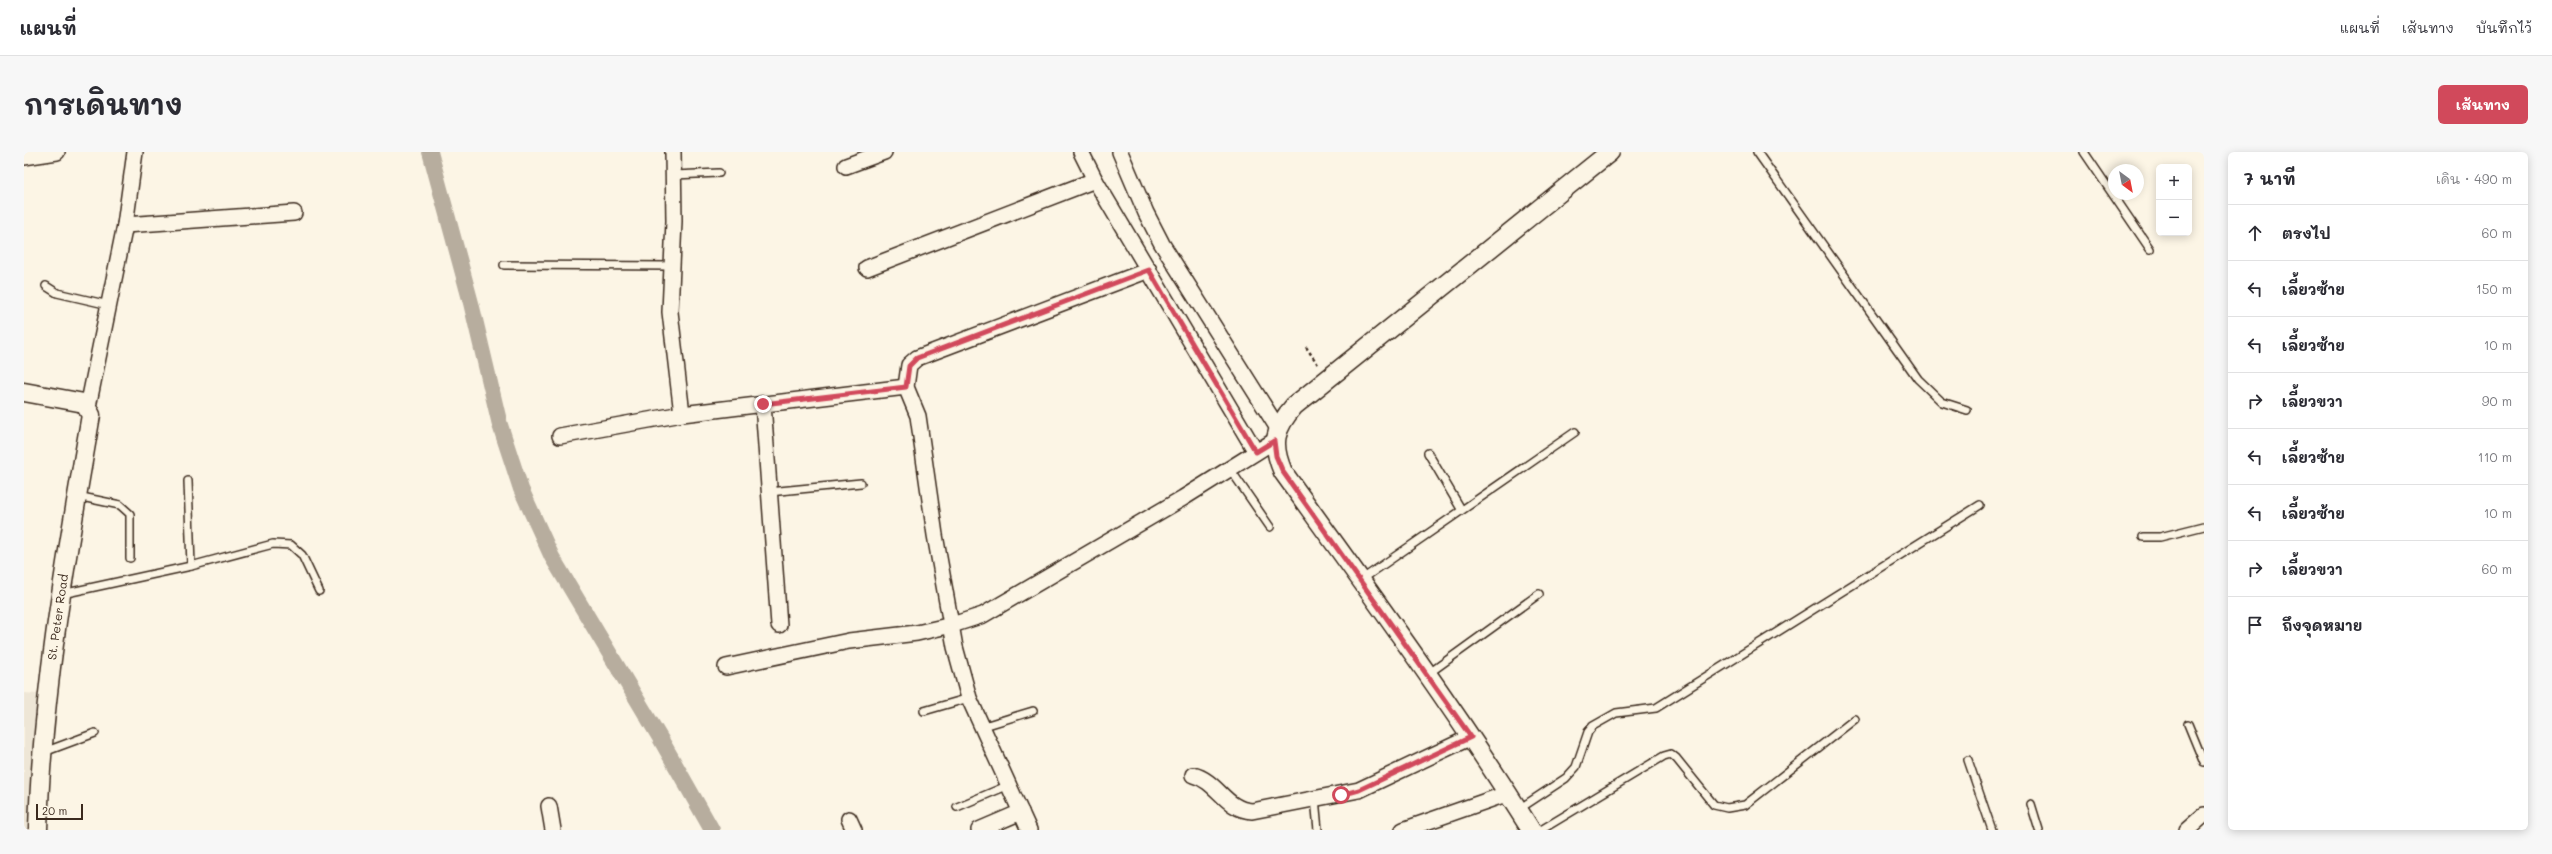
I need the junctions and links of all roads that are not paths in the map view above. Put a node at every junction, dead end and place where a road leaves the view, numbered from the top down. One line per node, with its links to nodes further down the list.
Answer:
1 (58, 152): 10 (street)
2 (135, 152): 16 (street)
3 (673, 152): 13 (street)
4 (884, 152): 11 (street)
5 (1081, 152): 14 (street)
6 (1120, 152): 32 (street)
7 (1610, 152): 32 (street)
8 (1757, 152): 28 (lane)
9 (2084, 152): 17 (lane)
10 (24, 157)
11 (846, 166)
12 (719, 173): 13 (lane)
13 (674, 175): 19 (street)
14 (1095, 180): 20 (street); 21 (street)
15 (294, 213): 16 (street)
16 (125, 225): 23 (street)
17 (2150, 249)
18 (504, 265): 19 (lane)
19 (672, 266): 29 (street)
20 (868, 268)
21 (1149, 270): 24 (street); 33 (street)
22 (46, 286): 23 (lane)
23 (109, 305): 27 (street)
24 (906, 387): 26 (street); 52 (street)
25 (24, 392): 27 (street)
26 (763, 404): 29 (street); 38 (street)
27 (88, 407): 39 (street, St. Peter Road)
28 (1967, 410)
29 (682, 414): 31 (street)
30 (1575, 432): 41 (lane)
31 (560, 436)
32 (1277, 436): 33 (street); 47 (street)
33 (1256, 452): 35 (street)
34 (1428, 453): 41 (lane)
35 (1230, 469): 43 (lane); 52 (street)
36 (188, 481): 46 (lane)
37 (861, 483): 38 (lane)
38 (769, 492): 51 (street)
39 (77, 496): 45 (lane); 50 (street, St. Peter Road)
40 (1980, 505): 73 (lane)
41 (1461, 509): 47 (lane)
42 (2204, 526): 44 (lane)
43 (1270, 527)
44 (2143, 538)
45 (130, 558)
46 (191, 566): 48 (lane); 50 (lane)
47 (1361, 580): 54 (street)
48 (319, 591)
49 (1539, 594): 54 (lane)
50 (60, 595): 63 (street, St. Peter Road)
51 (779, 625)
52 (952, 625): 53 (street); 55 (street)
53 (726, 667)
54 (1428, 674): 62 (street)
55 (969, 698): 56 (lane); 60 (street)
56 (924, 711)
57 (1033, 711): 60 (lane)
58 (1855, 719): 83 (lane)
59 (2188, 724): 65 (lane)
60 (981, 727): 67 (street)
61 (95, 733): 63 (lane)
62 (1471, 737): 68 (street); 69 (street)
63 (42, 753): 76 (street, St. Peter Road)
64 (1968, 760): 84 (lane)
65 (2204, 763)
66 (1193, 775): 69 (street)
67 (1009, 785): 72 (lane); 74 (street)
68 (1509, 793): 73 (street); 81 (street)
69 (1315, 797): 80 (lane)
70 (2031, 804): 85 (lane)
71 (549, 806): 77 (street)
72 (957, 807)
73 (1518, 809): 82 (street)
74 (1021, 812): 78 (street); 79 (street)
75 (2204, 815): 86 (street)
76 (38, 830)
77 (553, 830)
78 (979, 830)
79 (1030, 830)
80 (1318, 830)
81 (1403, 830)
82 (1531, 830)
83 (1541, 830)
84 (1992, 830)
85 (2039, 830)
86 (2188, 830)

